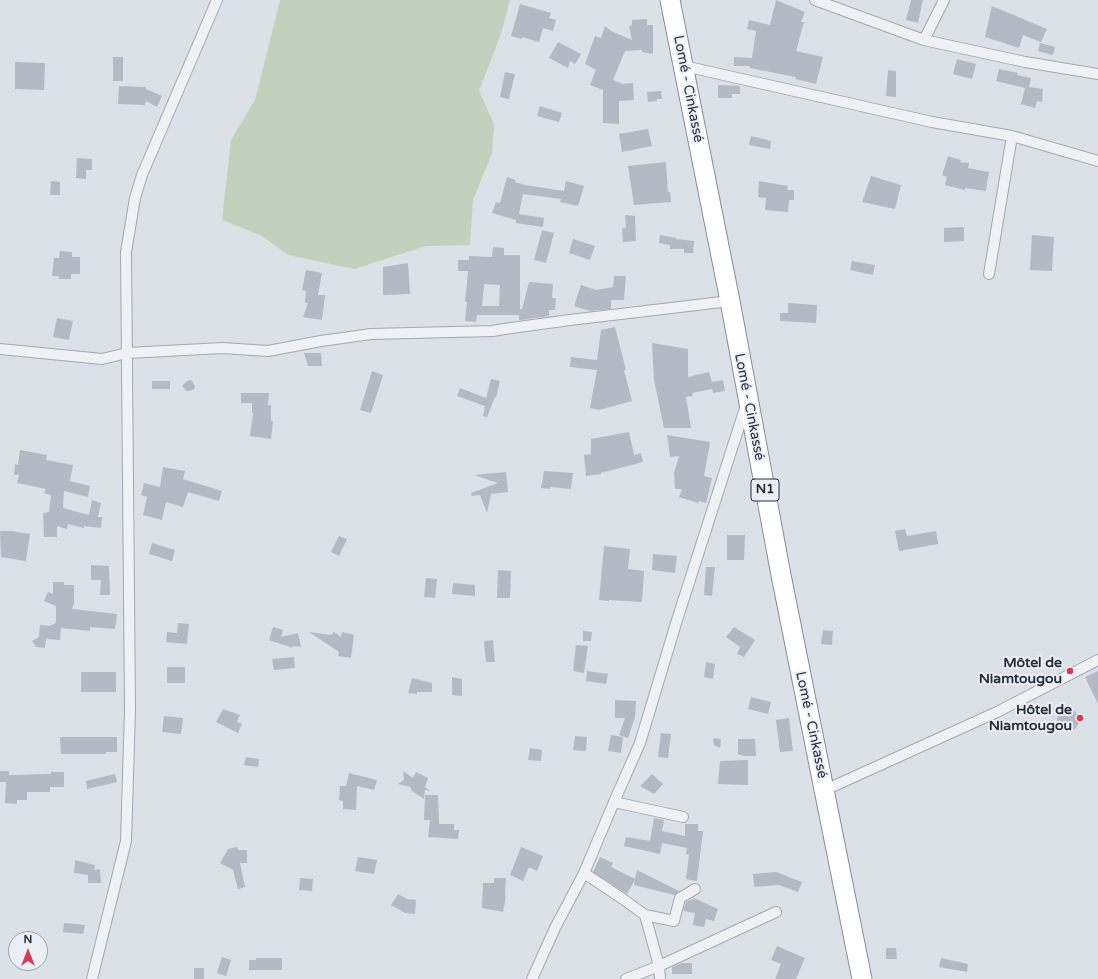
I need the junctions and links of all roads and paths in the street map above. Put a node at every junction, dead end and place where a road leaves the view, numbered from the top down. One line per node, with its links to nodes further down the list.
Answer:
1 (217, 0): 13 (street)
2 (670, 0): 6 (highway, Lomé - Cinkassé / N1)
3 (815, 0): 5 (street)
4 (944, 0): 5 (street)
5 (924, 40): 7 (street)
6 (684, 66): 8 (street); 11 (highway, Lomé - Cinkassé / N1)
7 (1098, 74)
8 (1012, 136): 9 (street); 10 (street)
9 (1098, 160)
10 (989, 274)
11 (730, 301): 13 (street); 14 (highway, Lomé - Cinkassé / N1)
12 (0, 349): 13 (street)
13 (126, 353): 24 (street)
14 (748, 399): 16 (highway, Lomé - Cinkassé / N1); 17 (street)
15 (1098, 660): 16 (street)
16 (825, 790): 28 (highway, Lomé - Cinkassé / N1)
17 (614, 802): 18 (street); 19 (street)
18 (683, 817)
19 (584, 873): 22 (street); 25 (street)
20 (695, 889): 22 (street)
21 (776, 912): 23 (street)
22 (645, 915): 23 (street)
23 (659, 966): 26 (street); 27 (street)
24 (92, 979)
25 (532, 979)
26 (626, 979)
27 (660, 979)
28 (862, 979)

